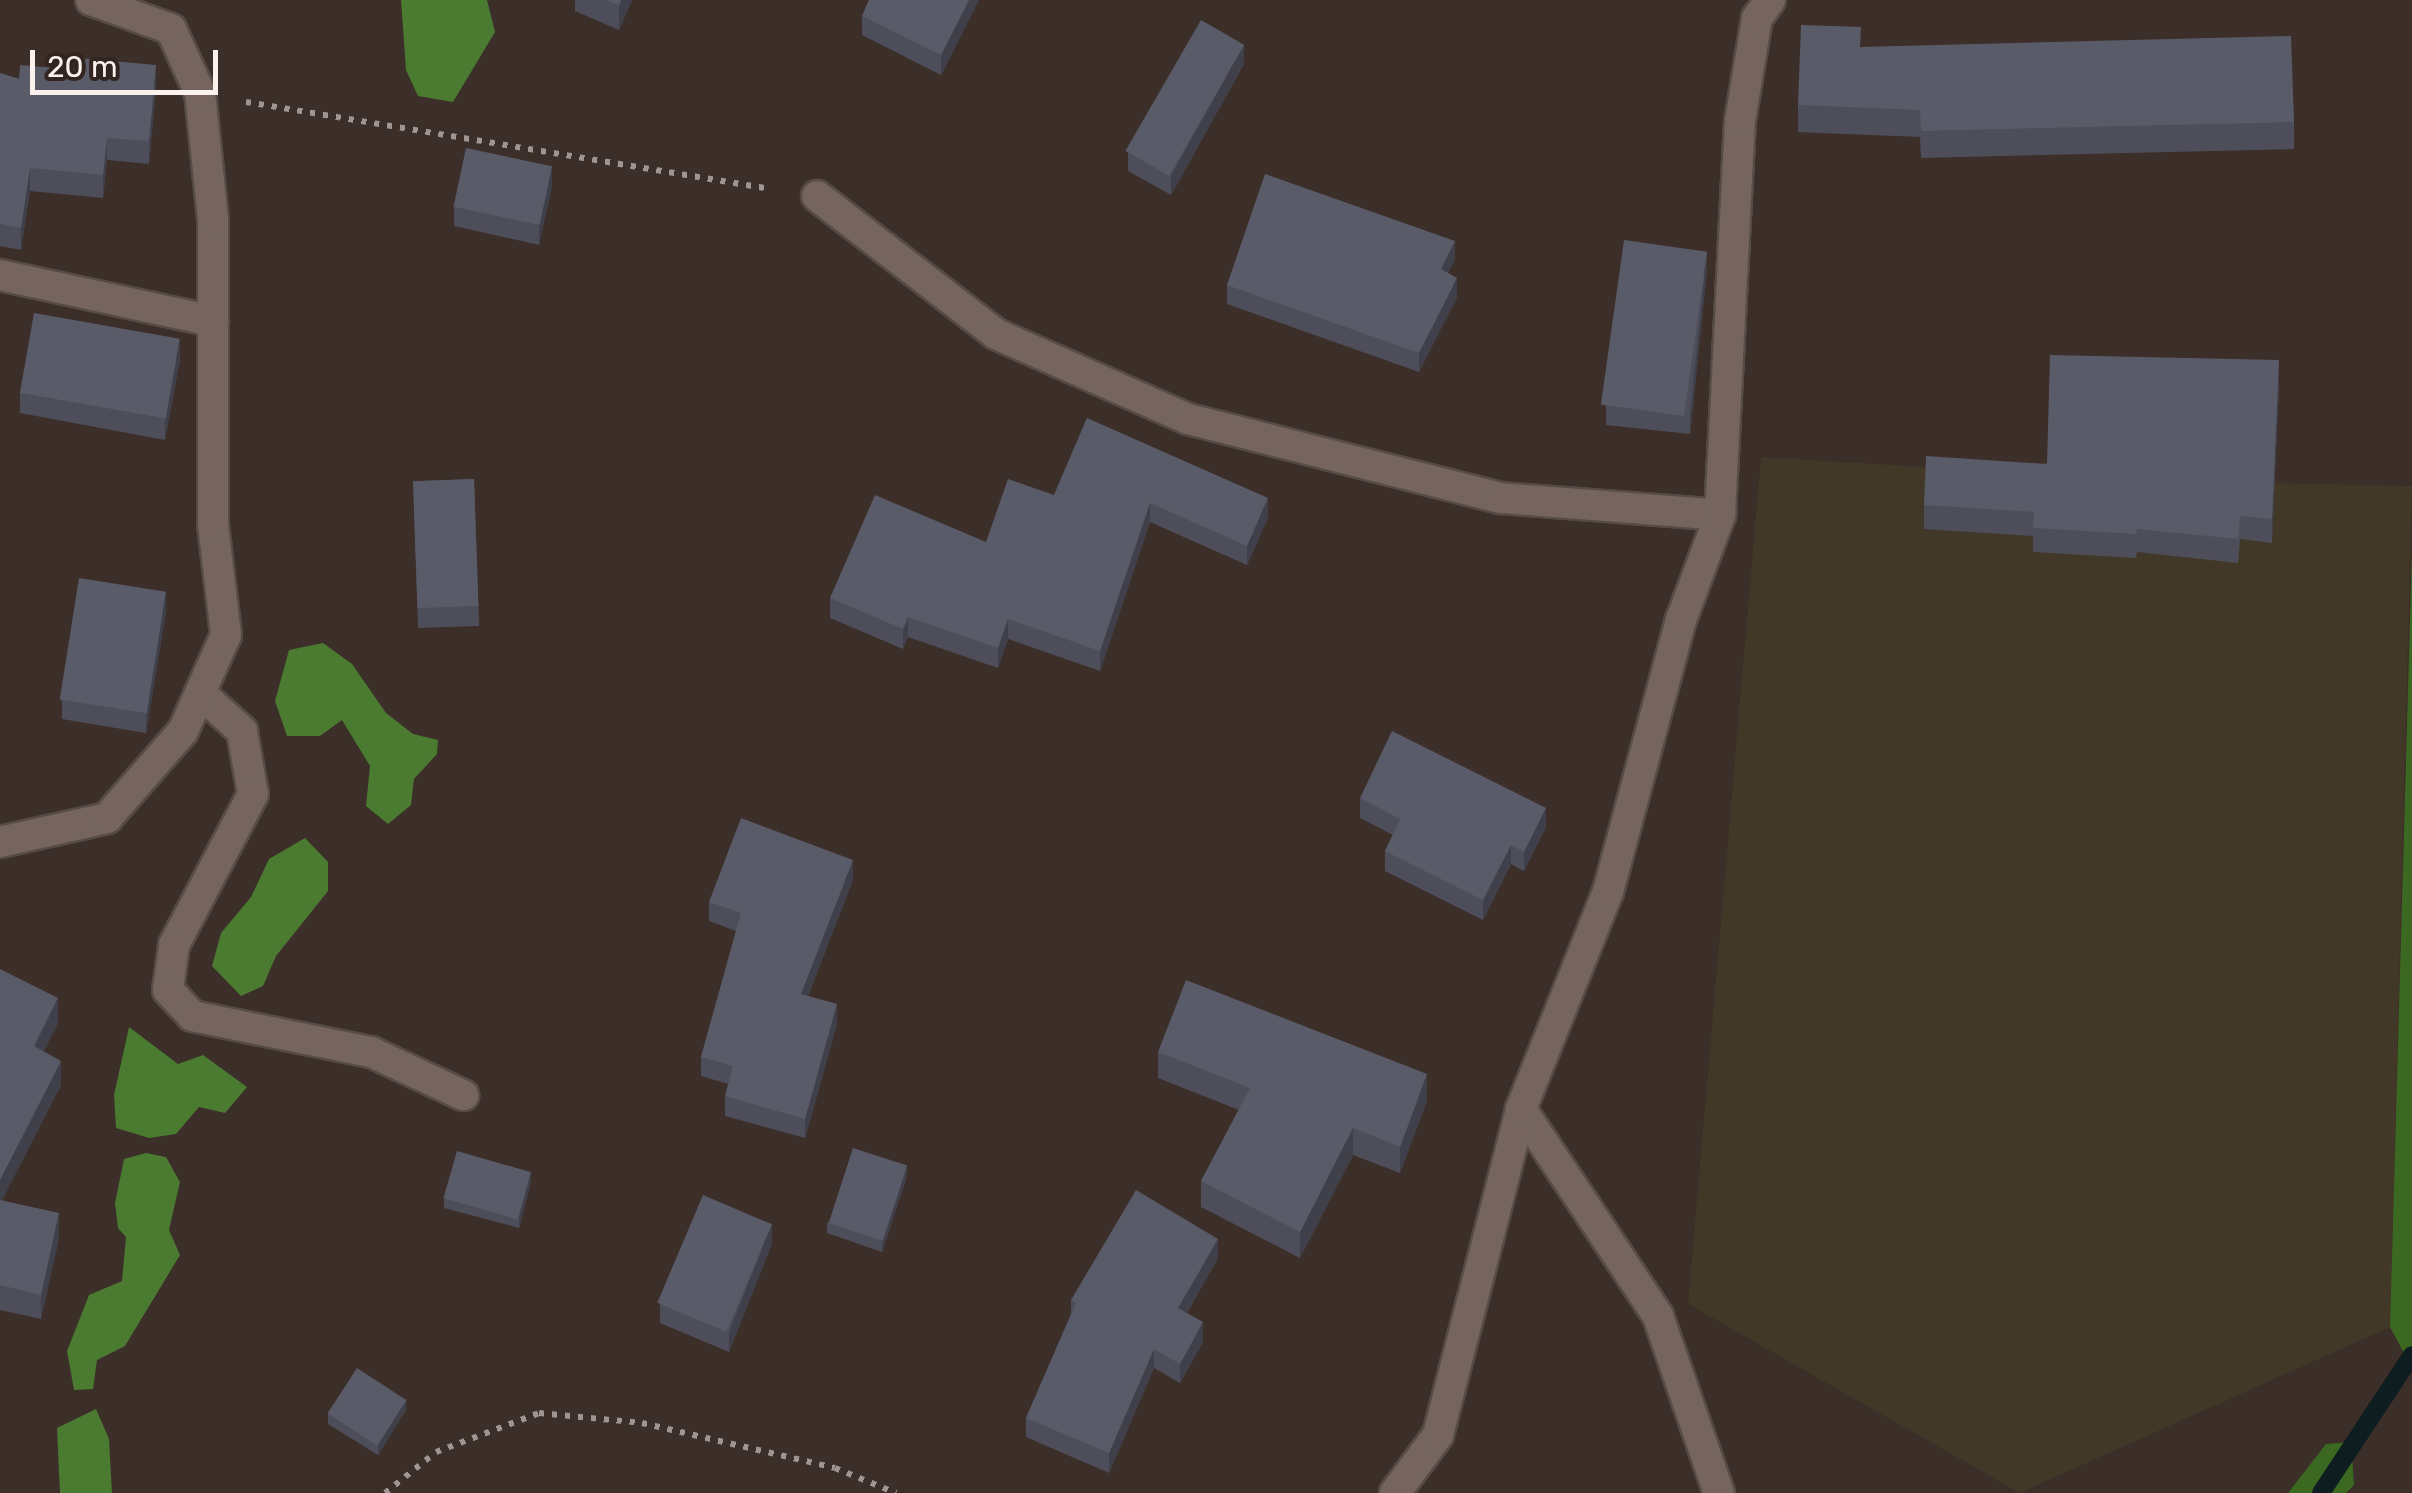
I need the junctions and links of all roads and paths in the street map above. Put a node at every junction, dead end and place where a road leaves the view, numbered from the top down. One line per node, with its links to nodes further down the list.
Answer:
1 (91, 0): 3 (street)
2 (1770, 0): 7 (street)
3 (200, 93): 4 (path); 6 (street)
4 (817, 196): 7 (street)
5 (0, 275): 6 (street)
6 (213, 321): 8 (street)
7 (1720, 514): 11 (street)
8 (200, 692): 9 (street); 10 (street)
9 (0, 842)
10 (463, 1095)
11 (1521, 1109): 14 (street); 15 (street)
12 (384, 1493): 13 (path)
13 (896, 1493)
14 (1395, 1493)
15 (1719, 1493)

